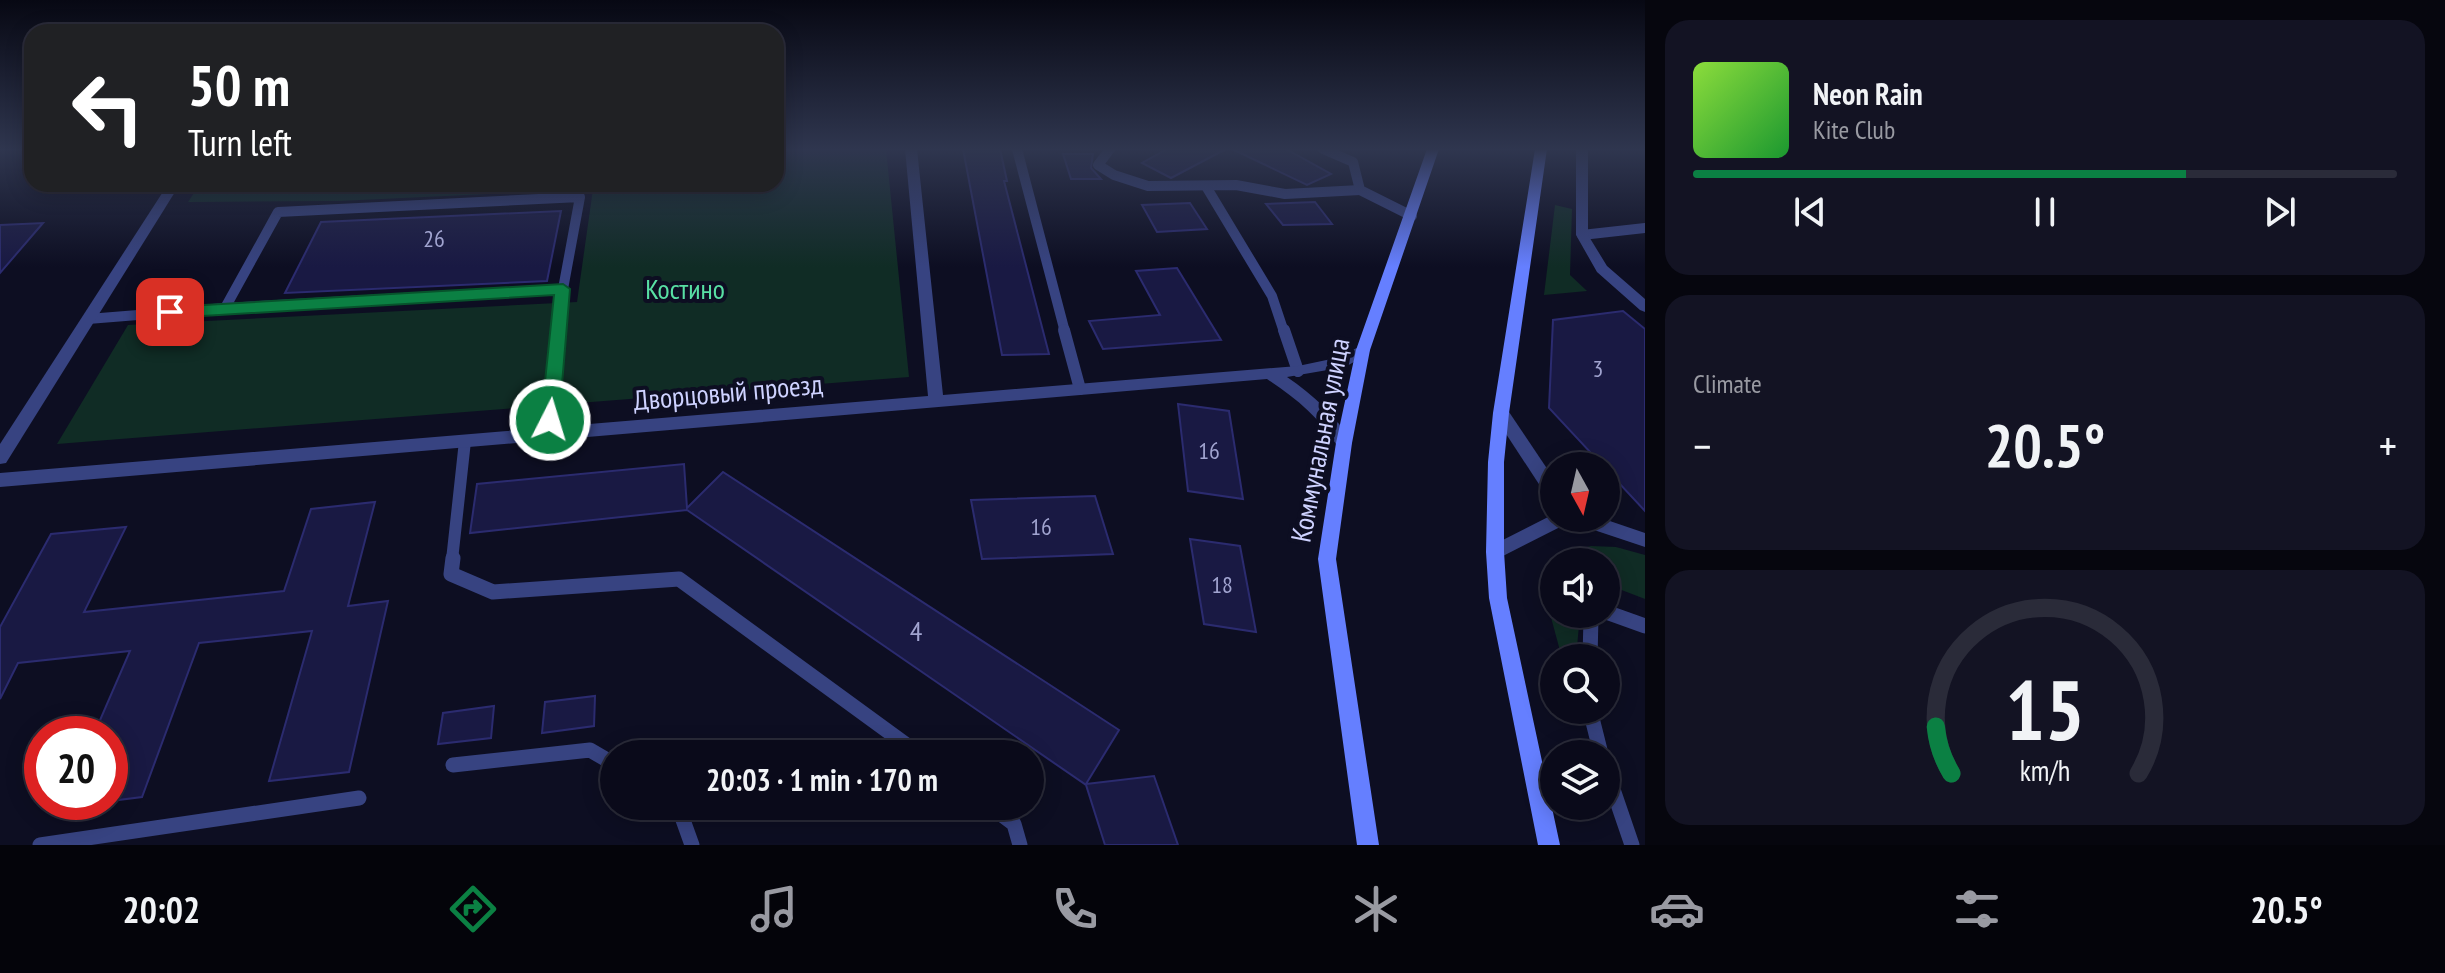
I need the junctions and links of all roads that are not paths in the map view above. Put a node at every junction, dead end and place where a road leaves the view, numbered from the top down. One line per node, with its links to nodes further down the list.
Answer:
1 (915, 188): 21 (street)
2 (1027, 188): 20 (lane)
3 (1207, 188): 18 (lane)
4 (1253, 188): 8 (lane)
5 (1421, 188): 10 (main road, Коммунальная улица)
6 (1535, 188): 22 (main road)
7 (1582, 188): 12 (street)
8 (1360, 190): 10 (lane)
9 (169, 192): 16 (street)
10 (1412, 216): 17 (main road, Коммунальная улица)
11 (1645, 228): 12 (lane)
12 (1582, 235): 14 (street)
13 (563, 289): 15 (lane); 15 (lane); 23 (lane)
14 (1645, 307)
15 (225, 308): 16 (lane)
16 (88, 319): 26 (street)
17 (1363, 350): 18 (street, Дворцовый проезд); 25 (main road, Коммунальная улица)
18 (1298, 371): 19 (street, Дворцовый проезд)
19 (1269, 373): 20 (street, Дворцовый проезд); 25 (street)
20 (1080, 389): 21 (street, Дворцовый проезд)
21 (936, 401): 23 (street, Дворцовый проезд)
22 (1501, 413): 27 (street); 32 (main road)
23 (549, 433): 24 (street, Дворцовый проезд)
24 (465, 441): 28 (street, Дворцовый проезд); 35 (lane)
25 (1344, 443): 45 (main road, Коммунальная улица)
26 (0, 458)
27 (1540, 472)
28 (0, 480)
29 (1540, 529): 32 (street)
30 (1620, 532): 31 (street)
31 (1645, 540)
32 (1495, 552): 46 (main road)
33 (1620, 617): 34 (lane)
34 (1645, 626)
35 (900, 740)
36 (600, 756): 37 (lane)
37 (453, 765)
38 (359, 798): 42 (lane)
39 (1620, 810): 47 (lane)
40 (683, 820): 43 (lane)
41 (1009, 820): 44 (lane)
42 (40, 845)
43 (692, 845)
44 (1020, 845)
45 (1368, 845)
46 (1549, 845)
47 (1632, 845)

